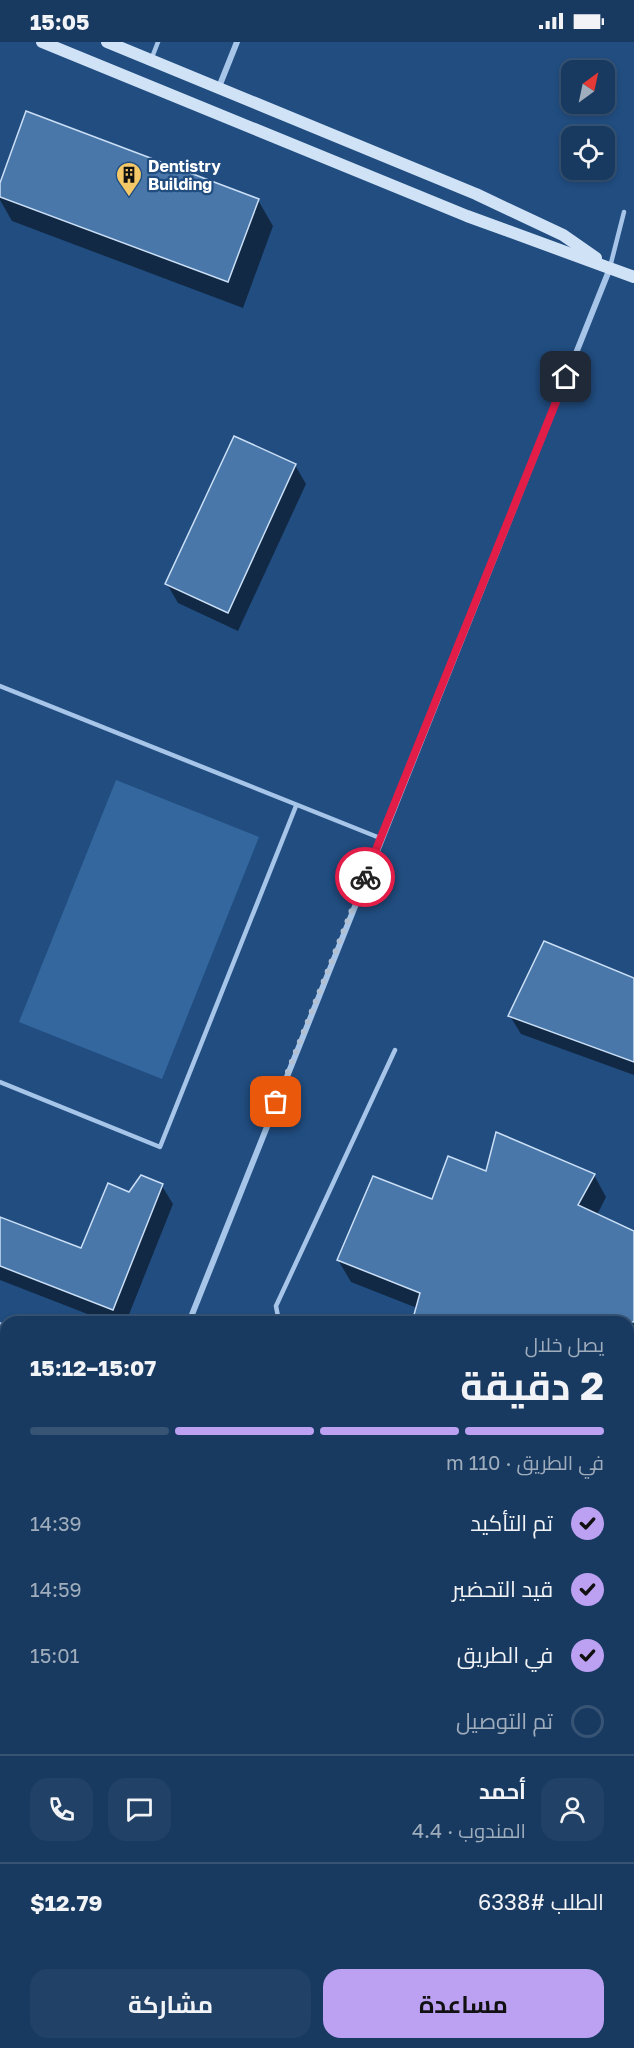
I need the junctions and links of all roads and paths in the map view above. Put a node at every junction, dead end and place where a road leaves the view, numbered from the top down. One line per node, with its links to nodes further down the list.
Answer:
1 (42, 42): 8 (street)
2 (107, 42): 5 (street)
3 (158, 42): 5 (lane)
4 (237, 42): 6 (street)
5 (151, 60): 6 (street)
6 (219, 87): 8 (street)
7 (624, 212): 8 (lane)
8 (610, 267): 9 (street); 12 (street)
9 (634, 277)
10 (0, 686): 11 (lane)
11 (296, 806): 12 (lane); 14 (lane)
12 (380, 838): 15 (street)
13 (395, 1050): 16 (lane)
14 (0, 1082)
15 (191, 1316)
16 (278, 1316)

